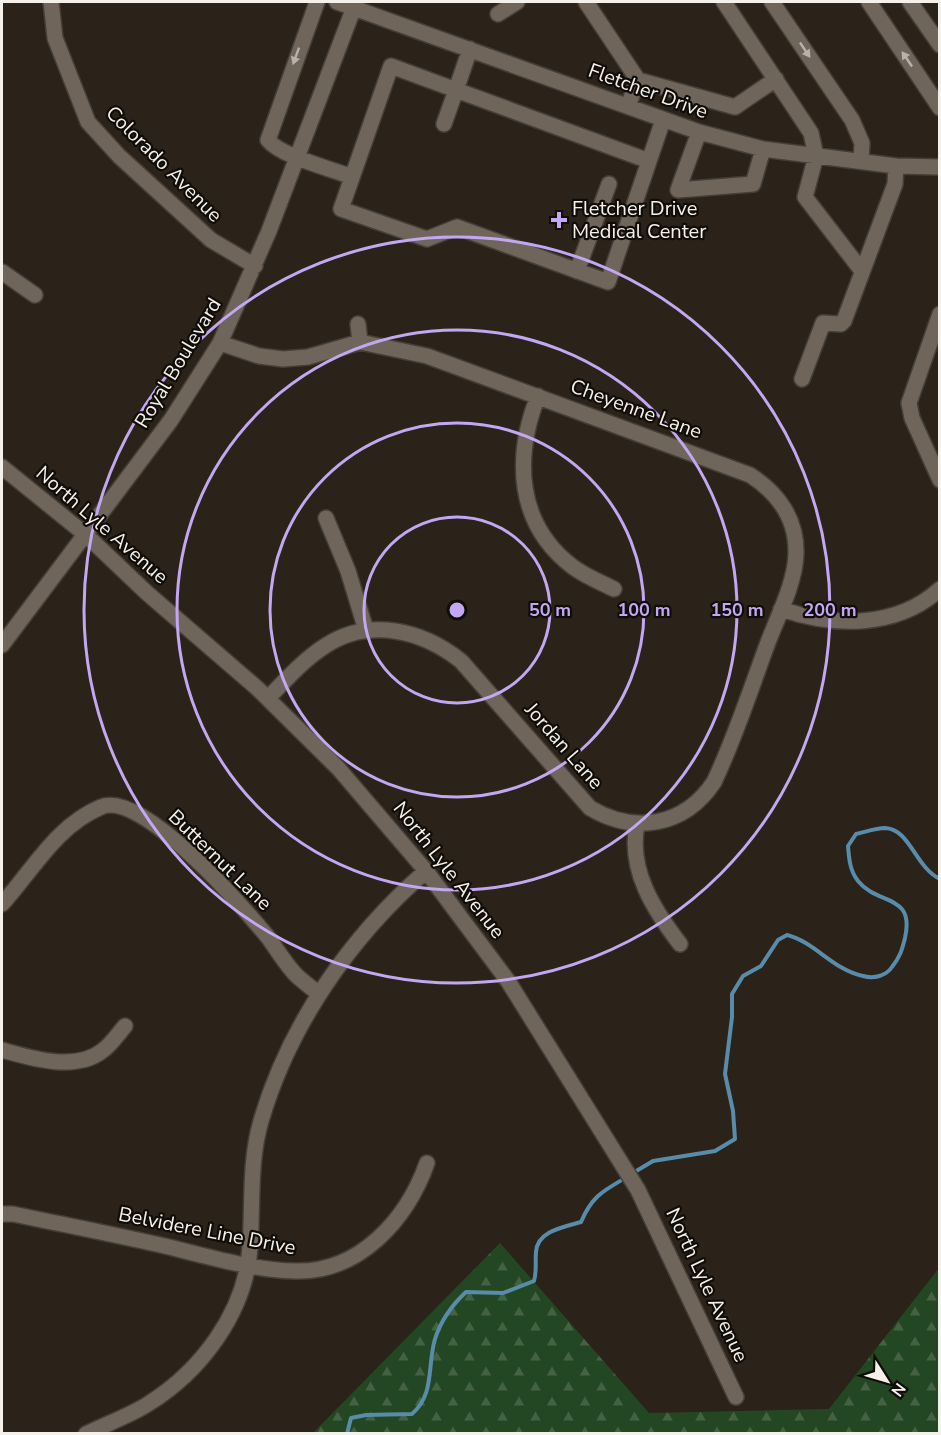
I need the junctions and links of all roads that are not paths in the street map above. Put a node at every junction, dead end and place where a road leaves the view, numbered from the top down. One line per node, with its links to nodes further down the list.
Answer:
1 (51, 2): 31 (street, Colorado Avenue)
2 (317, 2): 24 (street, one-way to 24)
3 (337, 2): 10 (street, Fletcher Drive)
4 (518, 2): 11 (street)
5 (586, 2): 15 (street)
6 (724, 2): 14 (street)
7 (772, 2): 26 (street, one-way to 26)
8 (869, 2): 18 (street, one-way to 8)
9 (910, 2): 12 (street)
10 (355, 4): 13 (street, Fletcher Drive); 24 (street, Royal Boulevard)
11 (498, 14)
12 (939, 45)
13 (470, 50): 16 (street); 17 (street, Fletcher Drive)
14 (776, 78): 15 (street); 23 (street)
15 (638, 80): 17 (street)
16 (456, 90): 20 (street); 25 (street); 29 (street)
17 (628, 106): 19 (street, Fletcher Drive)
18 (939, 108)
19 (663, 120): 21 (street, Fletcher Drive); 25 (street)
20 (444, 124)
21 (699, 132): 22 (street, Fletcher Drive); 22 (street)
22 (763, 149): 23 (street, Fletcher Drive)
23 (816, 156): 26 (street, Fletcher Drive); 33 (street)
24 (298, 157): 29 (street); 31 (street, Royal Boulevard)
25 (650, 161): 32 (street)
26 (861, 161): 27 (street, Fletcher Drive)
27 (896, 166): 28 (street, Fletcher Drive); 33 (street)
28 (939, 167)
29 (352, 177): 32 (street)
30 (609, 184): 32 (street)
31 (255, 266): 39 (street, Royal Boulevard)
32 (577, 271)
33 (862, 271): 40 (street)
34 (2, 272): 35 (street)
35 (35, 295)
36 (939, 314): 43 (street)
37 (358, 324): 38 (street)
38 (360, 342): 39 (street, Cheyenne Lane); 41 (street, Cheyenne Lane)
39 (220, 343): 45 (street, Royal Boulevard)
40 (802, 379)
41 (538, 396): 46 (street); 48 (street, Cheyenne Lane)
42 (2, 467): 45 (street, North Lyle Avenue)
43 (939, 480)
44 (326, 518): 49 (street)
45 (86, 536): 50 (street, Royal Boulevard); 51 (street, North Lyle Avenue)
46 (614, 589)
47 (939, 589): 48 (street)
48 (781, 609): 52 (street, Jordan Lane)
49 (366, 630): 51 (street, Jordan Lane); 52 (street, Jordan Lane)
50 (2, 645)
51 (268, 698): 53 (street, North Lyle Avenue)
52 (637, 825): 55 (street)
53 (426, 871): 56 (street); 62 (street, North Lyle Avenue)
54 (2, 904): 56 (street, Butternut Lane)
55 (680, 944)
56 (318, 993): 61 (street)
57 (125, 1026): 58 (street)
58 (2, 1050)
59 (427, 1163): 61 (street, Belvidere Line Drive)
60 (2, 1214): 61 (street, Belvidere Line Drive)
61 (247, 1265): 63 (street)
62 (736, 1397)
63 (86, 1434)

